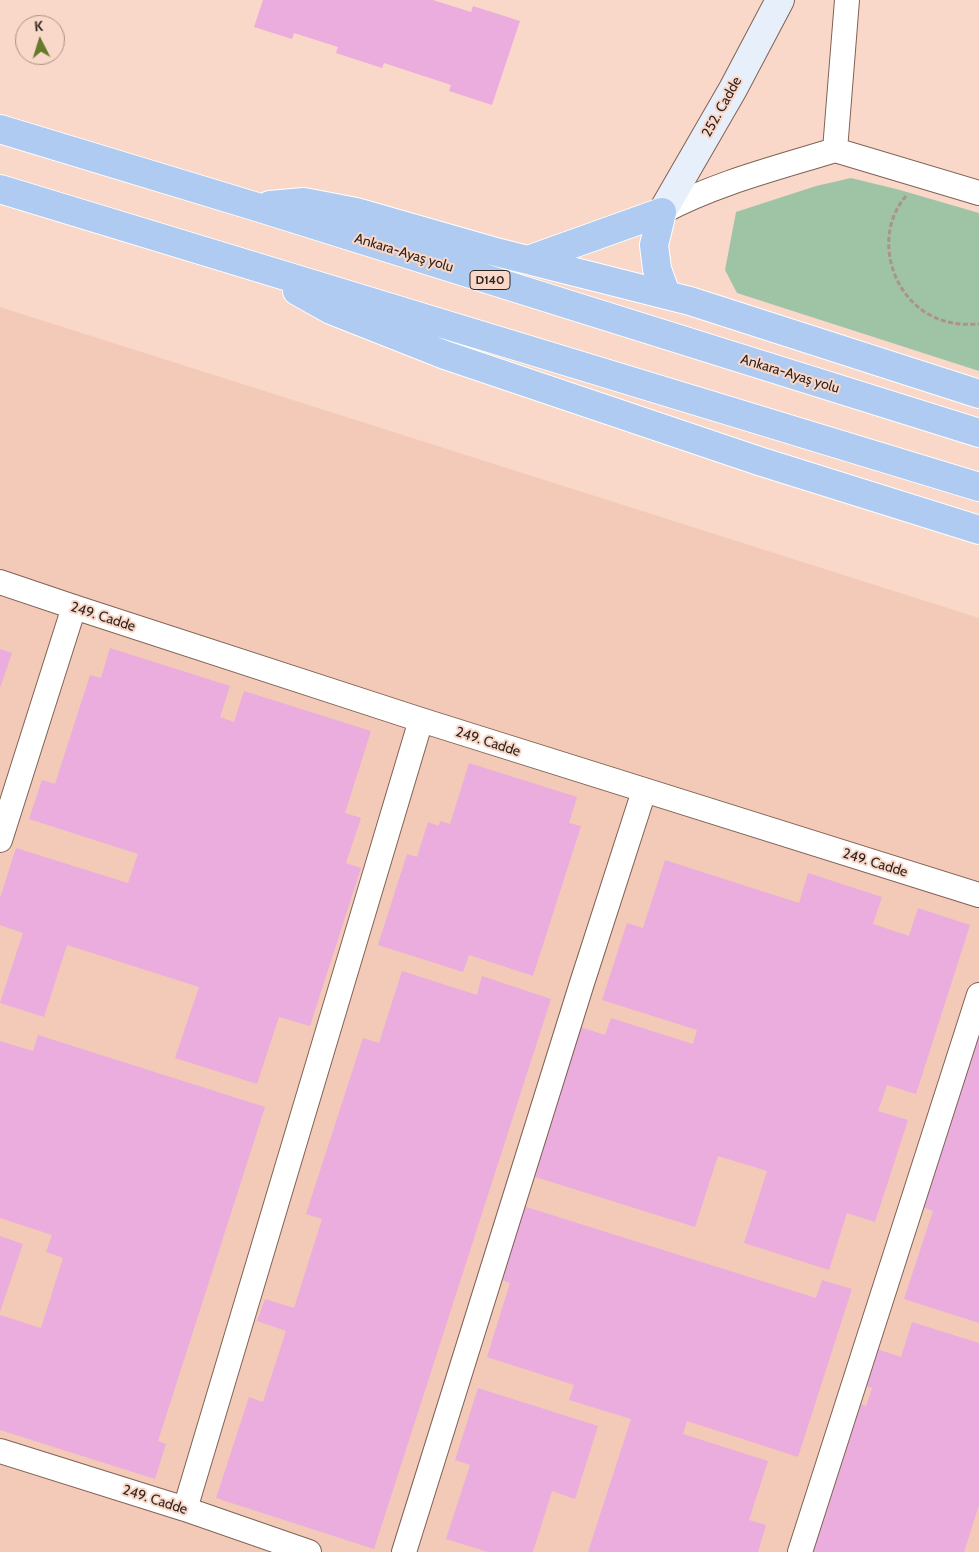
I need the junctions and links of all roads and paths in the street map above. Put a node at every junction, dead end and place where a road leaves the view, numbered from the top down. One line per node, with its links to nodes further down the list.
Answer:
1 (780, 0): 9 (main road, 252. Cadde)
2 (847, 0): 4 (street)
3 (0, 129): 8 (highway, Ankara-Ayaş yolu / D140)
4 (835, 150): 5 (street); 9 (street)
5 (927, 178): 7 (street); 13 (path)
6 (0, 189): 11 (highway)
7 (979, 193)
8 (257, 207): 10 (highway); 15 (highway, Ankara-Ayaş yolu / D140)
9 (662, 212): 10 (highway); 12 (highway)
10 (528, 260): 12 (highway)
11 (267, 270): 16 (highway); 17 (highway)
12 (666, 294): 14 (highway)
13 (979, 324)
14 (979, 394)
15 (979, 432)
16 (979, 487)
17 (979, 530)
18 (0, 582): 19 (street, 249. Cadde)
19 (74, 608): 20 (street, 249. Cadde); 22 (street)
20 (422, 720): 21 (street, 249. Cadde); 26 (street)
21 (644, 791): 23 (street, 249. Cadde); 28 (street)
22 (0, 840)
23 (979, 895)
24 (979, 995): 29 (street)
25 (0, 1451): 26 (street, 249. Cadde)
26 (185, 1509): 27 (street, 249. Cadde)
27 (309, 1552)
28 (404, 1552)
29 (800, 1552)

